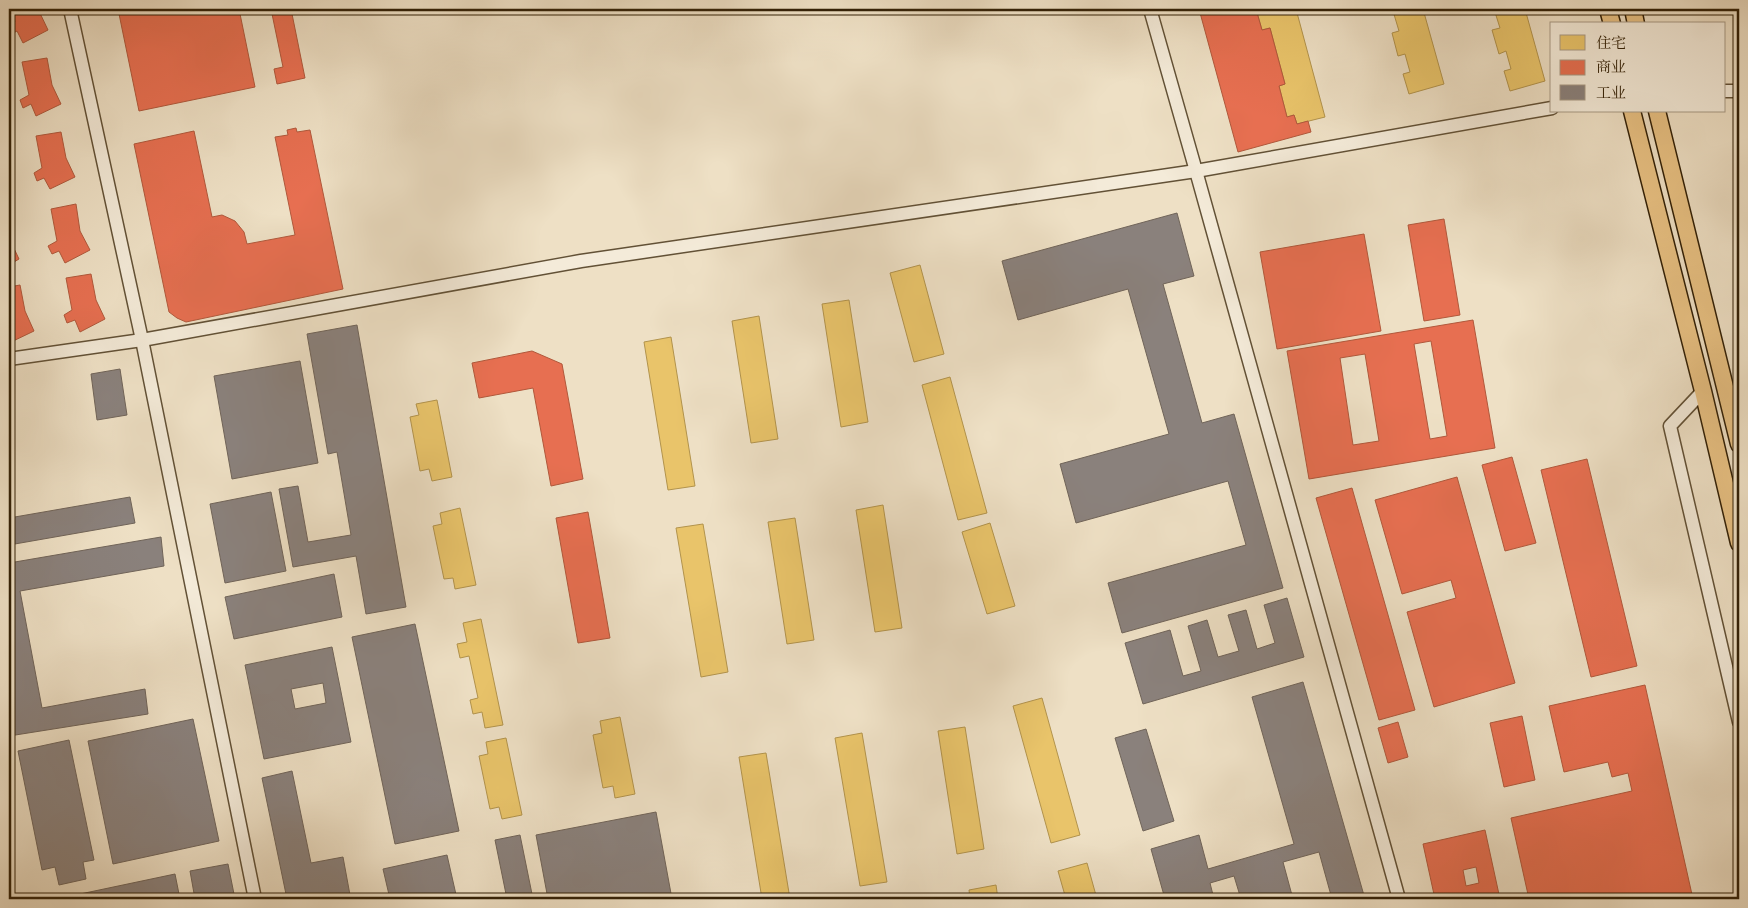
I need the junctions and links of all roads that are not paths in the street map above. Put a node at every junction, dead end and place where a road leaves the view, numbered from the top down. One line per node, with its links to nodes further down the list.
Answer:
1 (70, 9): 13 (street)
2 (1150, 9): 12 (street)
3 (1608, 9): 5 (main road)
4 (1633, 9): 6 (main road)
5 (1611, 22)
6 (1636, 22)
7 (1726, 91): 8 (street)
8 (1739, 91)
9 (1550, 108): 12 (street)
10 (1632, 112): 15 (main road)
11 (1657, 112): 16 (main road)
12 (1196, 171): 13 (street); 20 (street)
13 (142, 340): 14 (street); 19 (street)
14 (9, 359)
15 (1703, 391): 17 (main road); 18 (street)
16 (1739, 444)
17 (1739, 543)
18 (1739, 722)
19 (255, 899)
20 (1399, 899)

